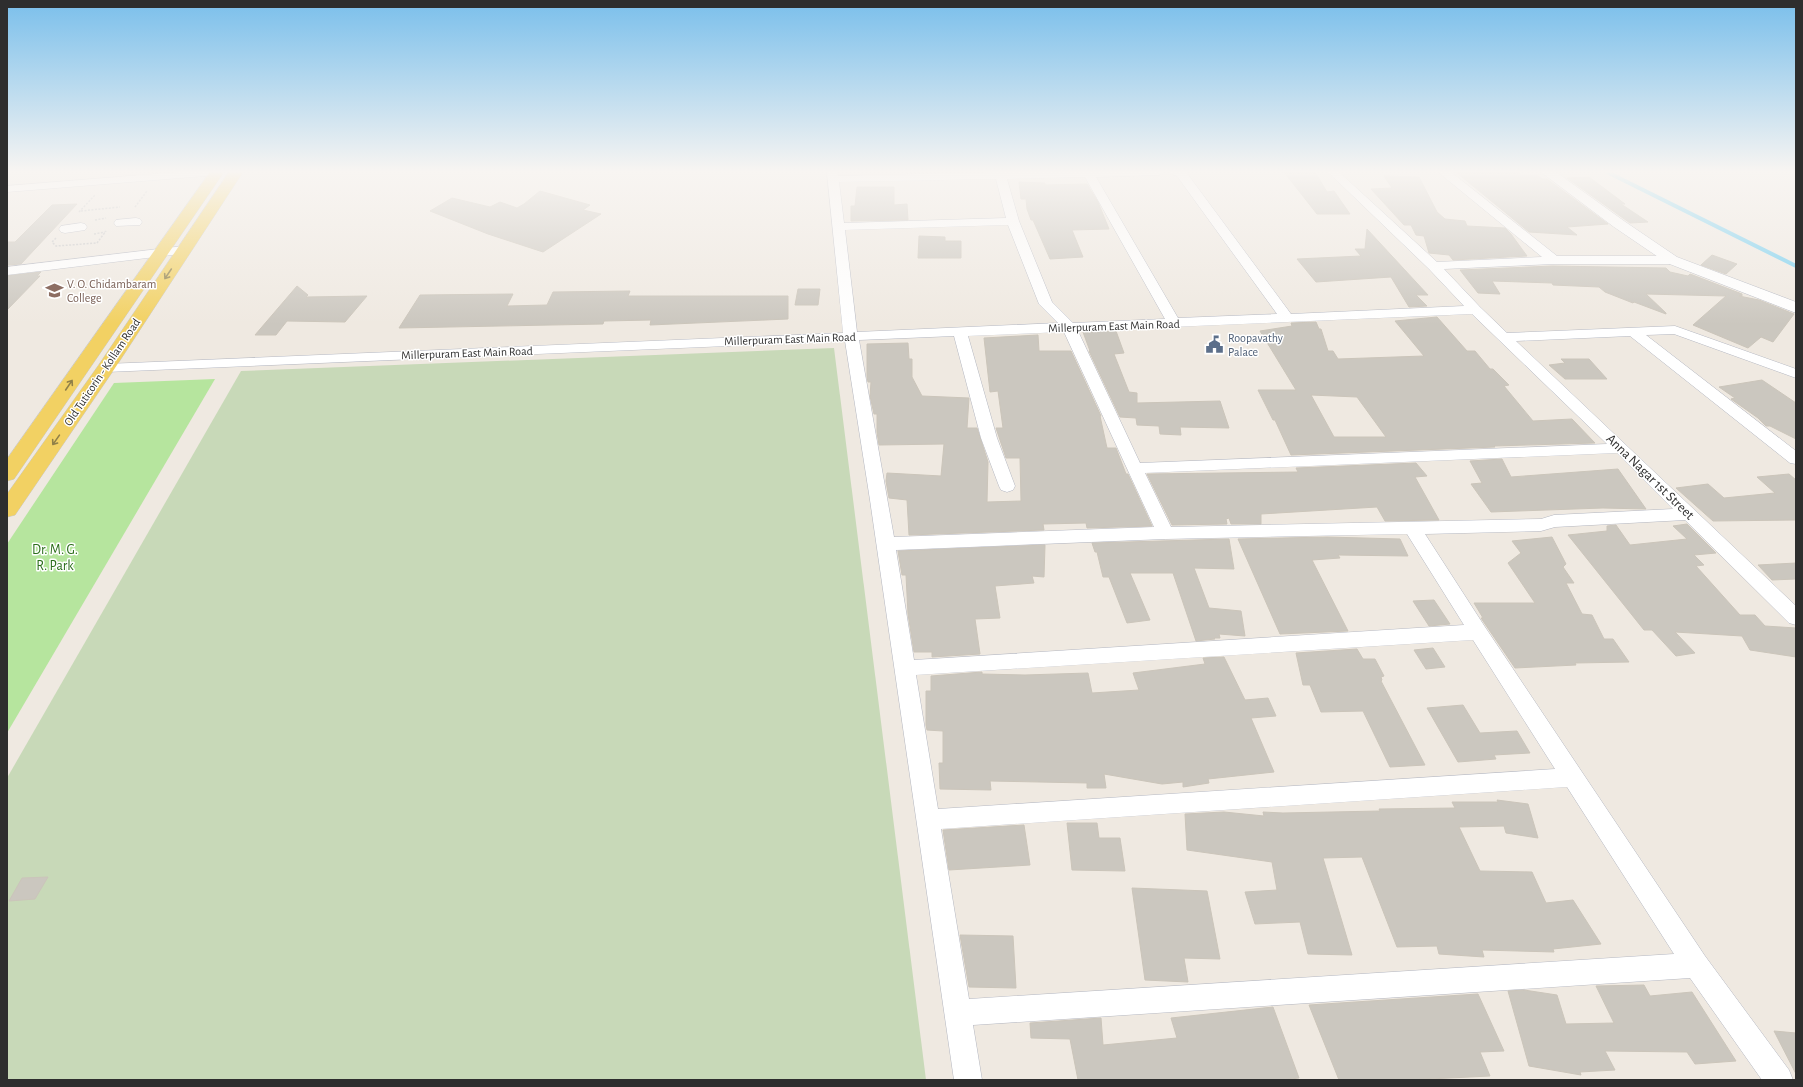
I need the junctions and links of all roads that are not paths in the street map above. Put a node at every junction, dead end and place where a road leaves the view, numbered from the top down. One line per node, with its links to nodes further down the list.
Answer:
1 (120, 223): 2 (street)
2 (124, 223)
3 (181, 223): 17 (main road)
4 (202, 223): 16 (main road, Old Tuticorin - Kollam Road)
5 (838, 223): 14 (street)
6 (963, 223): 14 (street)
7 (1014, 223): 26 (street)
8 (1117, 223): 25 (street)
9 (1217, 223): 24 (street)
10 (1388, 223): 20 (street, Anna Nagar 1st Street)
11 (1507, 223): 18 (street)
12 (1617, 223): 19 (street)
13 (81, 227): 15 (street)
14 (838, 227): 29 (street)
15 (65, 228)
16 (184, 250): 17 (street); 31 (main road, Old Tuticorin - Kollam Road, one-way to 31)
17 (160, 253): 21 (street); 36 (main road, one-way to 17)
18 (1554, 260): 19 (street); 20 (street)
19 (1672, 260): 22 (street)
20 (1434, 266): 23 (street, Anna Nagar 1st Street)
21 (7, 271)
22 (1796, 308)
23 (1475, 310): 24 (street, Millerpuram East Main Road); 30 (street, Anna Nagar 1st Street)
24 (1287, 318): 25 (street, Millerpuram East Main Road)
25 (1174, 323): 26 (street, Millerpuram East Main Road)
26 (1070, 327): 27 (street, Millerpuram East Main Road); 35 (street)
27 (960, 332): 29 (street, Millerpuram East Main Road); 37 (street)
28 (1632, 332): 30 (street); 32 (street); 34 (street)
29 (851, 337): 31 (street, Millerpuram East Main Road); 42 (street)
30 (1504, 337): 33 (street, Anna Nagar 1st Street)
31 (106, 368): 38 (main road, Old Tuticorin - Kollam Road, one-way to 38)
32 (1796, 374)
33 (1621, 448): 35 (street); 39 (street, Anna Nagar 1st Street)
34 (1796, 459)
35 (1136, 468): 41 (street)
36 (7, 474)
37 (1007, 486)
38 (7, 510)
39 (1688, 514): 40 (street); 43 (street, Anna Nagar 1st Street)
40 (1412, 528): 41 (street); 44 (street)
41 (1165, 533): 42 (street)
42 (886, 544): 45 (street)
43 (1796, 618)
44 (1478, 632): 45 (street); 46 (street)
45 (905, 668): 47 (street)
46 (1573, 777): 47 (street); 48 (street)
47 (928, 820): 49 (street)
48 (1696, 965): 49 (street); 51 (street)
49 (958, 1013): 50 (street)
50 (968, 1080)
51 (1779, 1080)

